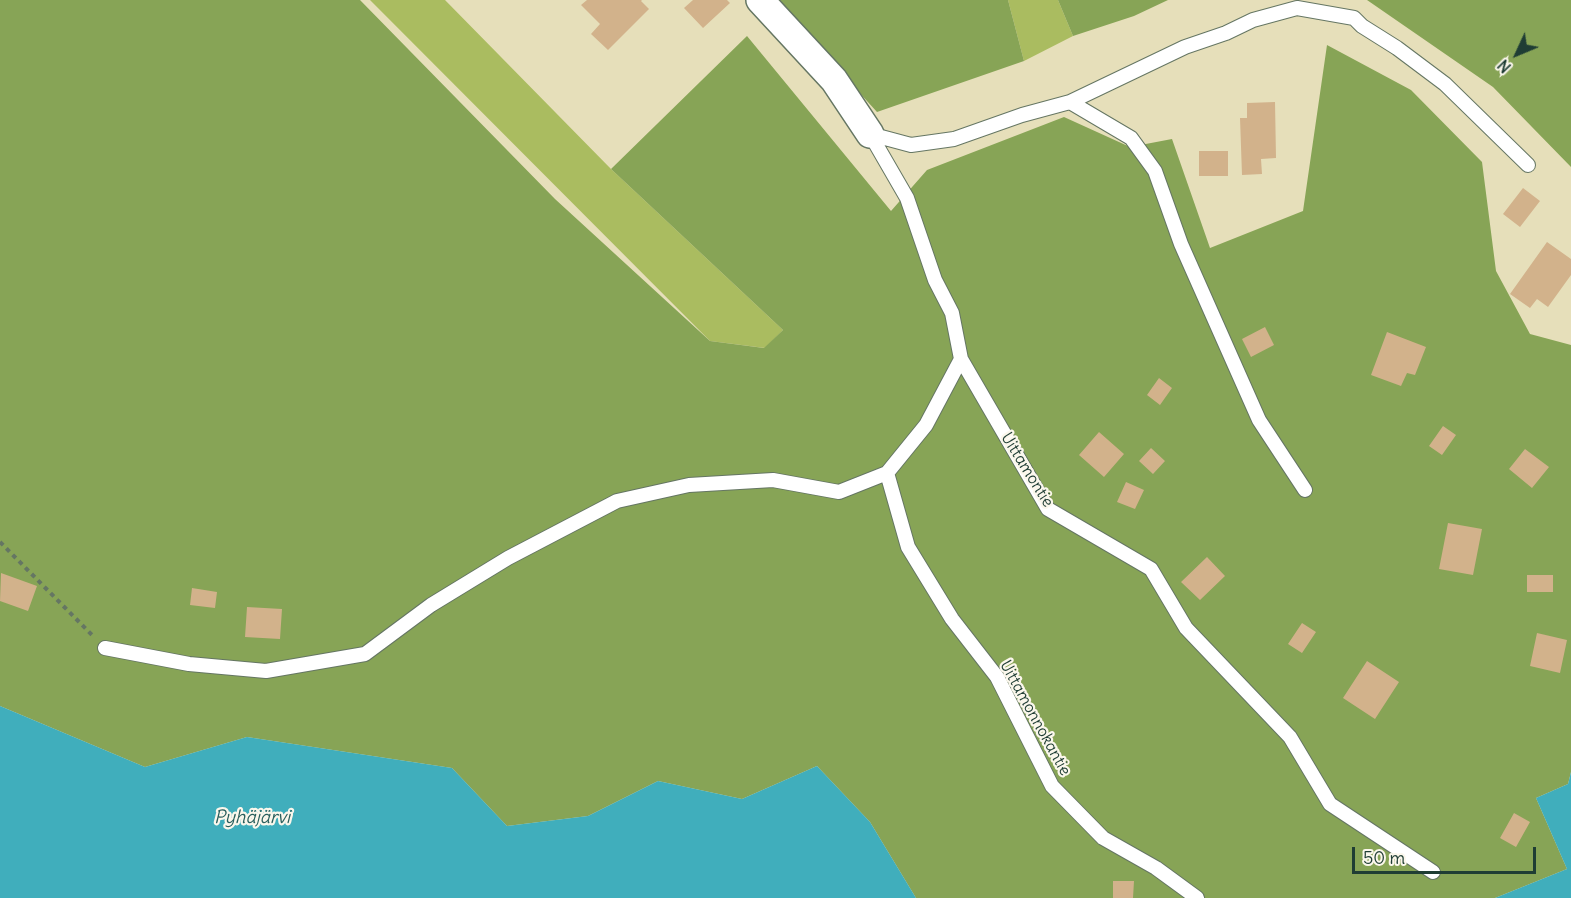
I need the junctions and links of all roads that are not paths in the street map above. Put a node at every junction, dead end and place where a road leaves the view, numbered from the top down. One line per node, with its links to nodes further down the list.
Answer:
1 (760, 0): 3 (street, Uittamontie)
2 (1070, 102): 3 (lane); 4 (lane); 7 (lane)
3 (870, 134): 5 (lane, Uittamontie)
4 (1528, 165)
5 (961, 359): 6 (lane); 9 (lane, Uittamontie)
6 (886, 473): 8 (lane); 10 (lane, Uittamonnokantie)
7 (1305, 490)
8 (105, 648)
9 (1433, 872)
10 (1197, 898)

